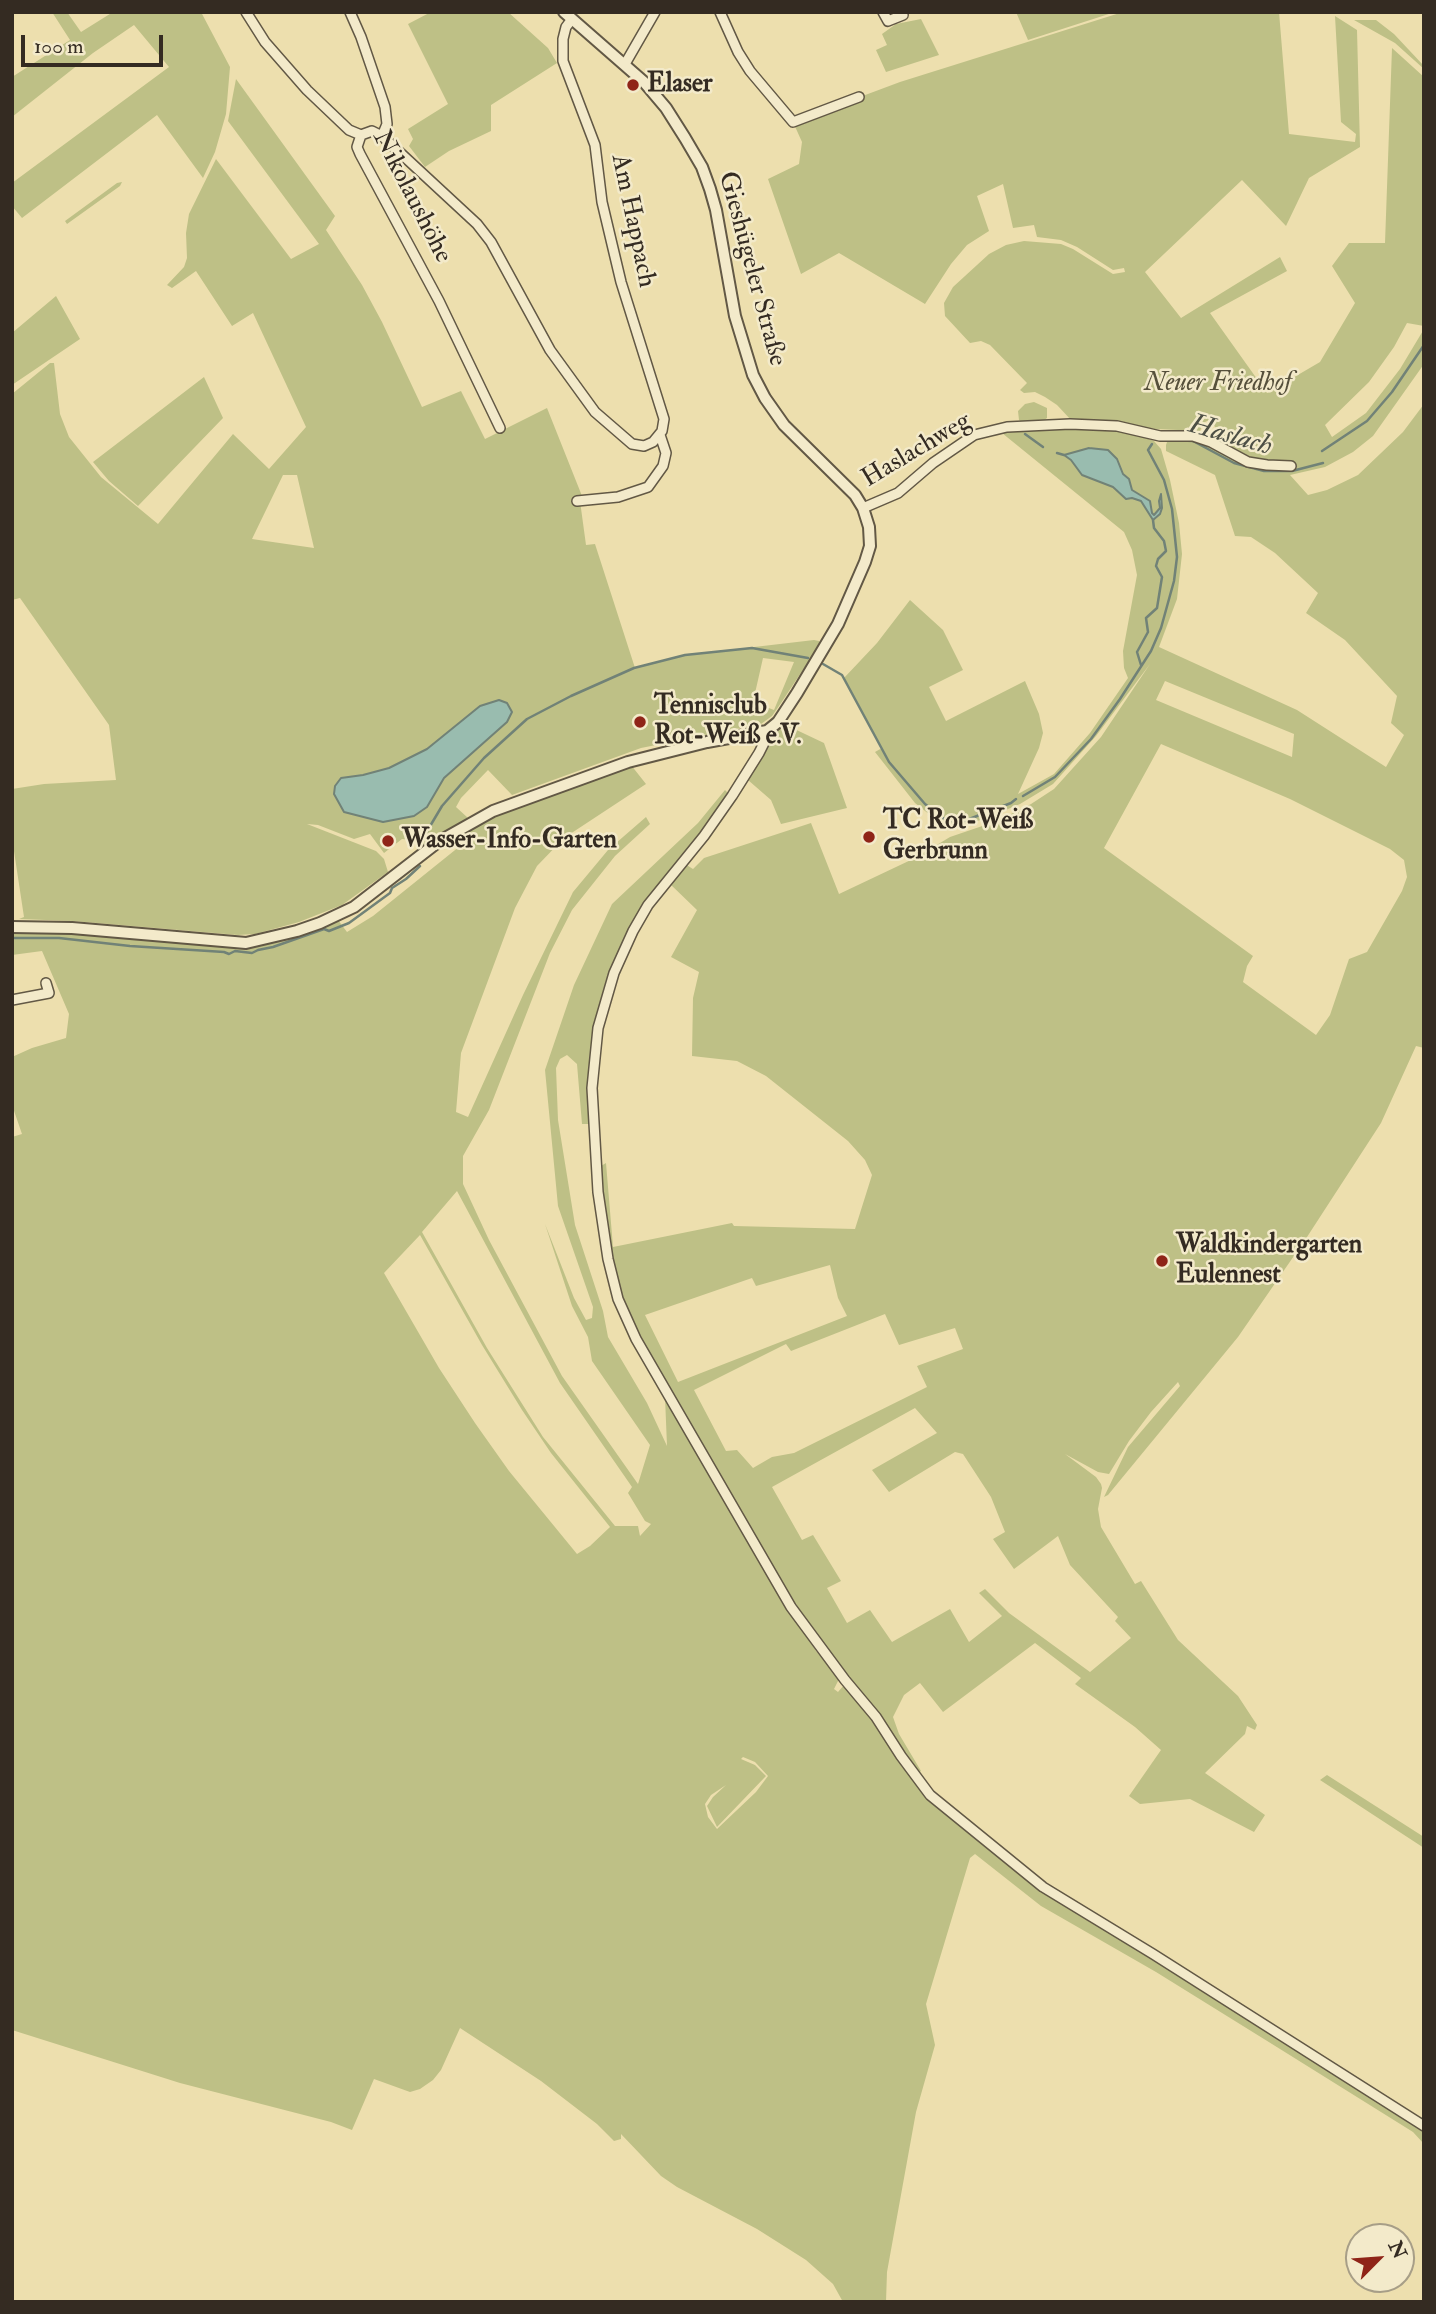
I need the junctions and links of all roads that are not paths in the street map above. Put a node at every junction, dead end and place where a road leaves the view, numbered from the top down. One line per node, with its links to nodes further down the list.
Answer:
1 (246, 12): 10 (street, Nikolaushöhe)
2 (350, 12): 11 (street)
3 (656, 12): 8 (street)
4 (720, 12): 9 (street)
5 (883, 12): 6 (street)
6 (902, 12)
7 (568, 15): 8 (street, Gieshügeler Straße); 13 (street, Am Happach)
8 (625, 64): 16 (street, Gieshügeler Straße)
9 (859, 97)
10 (360, 135): 11 (street); 12 (street, Nikolaushöhe)
11 (382, 136): 13 (street)
12 (500, 428)
13 (660, 435): 15 (street, Am Happach)
14 (1291, 466): 16 (street, Haslachweg)
15 (577, 501)
16 (863, 508): 17 (street, Gieshügeler Straße)
17 (773, 726): 18 (street); 21 (street)
18 (12, 927)
19 (12, 1000): 20 (street)
20 (52, 1003)
21 (1424, 2126)

